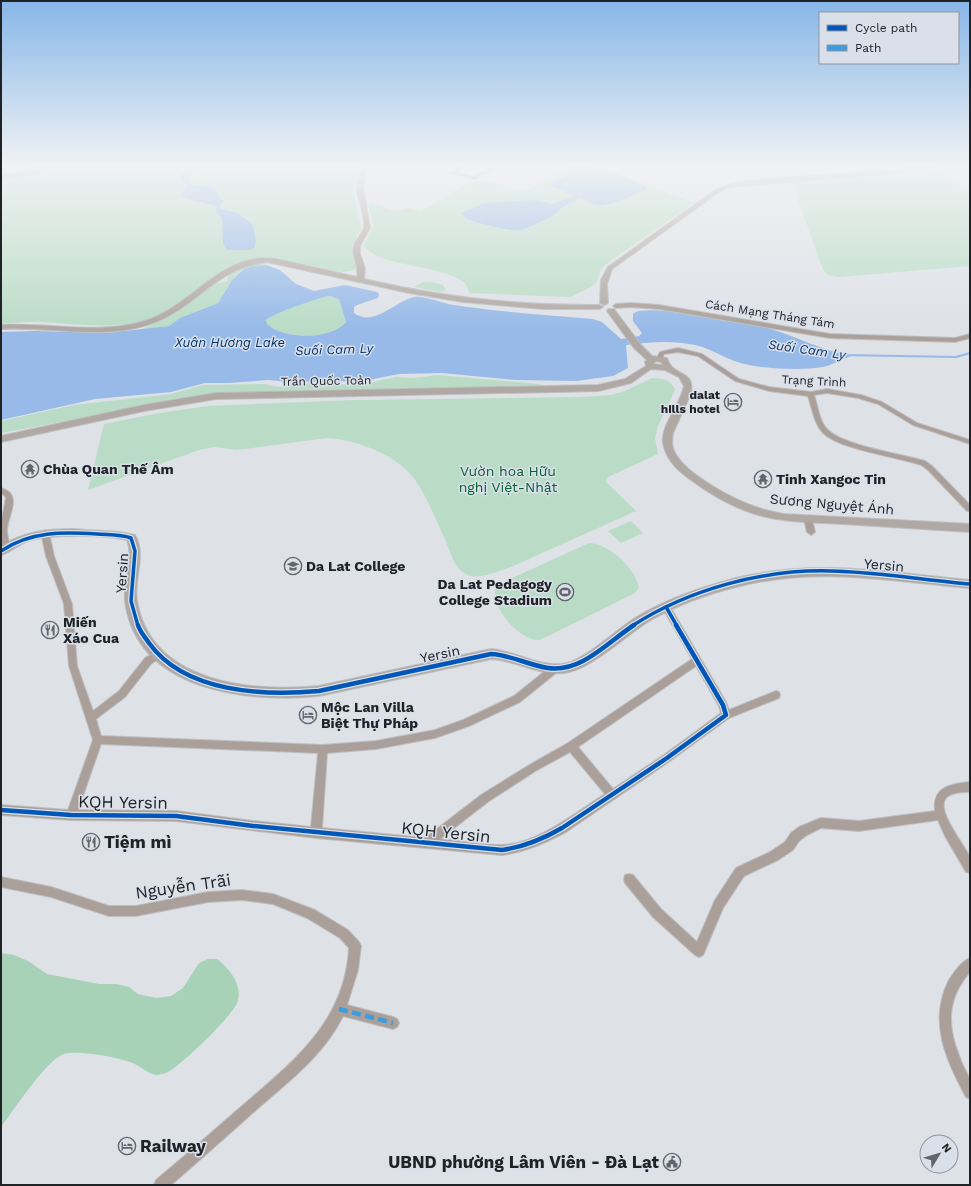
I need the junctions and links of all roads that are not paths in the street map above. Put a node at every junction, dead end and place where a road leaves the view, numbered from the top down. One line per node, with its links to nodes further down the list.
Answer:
1 (365, 219): 3 (main road)
2 (678, 219): 4 (main road)
3 (360, 279): 4 (main road); 6 (main road)
4 (602, 305): 5 (main road)
5 (613, 309): 7 (street, Cách Mạng Tháng Tám); 8 (main road)
6 (1, 327)
7 (970, 336)
8 (654, 361): 9 (main road); 9 (main road); 10 (street, Trạng Trình); 11 (main road, Trần Quốc Toản)
9 (666, 367): 15 (main road, Sương Nguyệt Ánh)
10 (811, 394): 12 (street, Trạng Trình); 14 (street)
11 (1, 439)
12 (970, 442)
13 (1, 490): 19 (street, Yersin)
14 (970, 509)
15 (808, 519): 16 (main road, Sương Nguyệt Ánh); 17 (street)
16 (970, 528)
17 (811, 532)
18 (45, 533): 19 (main road, Yersin); 22 (main road, Yersin); 27 (street)
19 (4, 549)
20 (970, 584): 21 (main road, Yersin)
21 (666, 607): 23 (street); 24 (main road, Yersin)
22 (158, 654): 24 (main road, Yersin); 27 (street)
23 (697, 660): 26 (street); 29 (street, KQH Yersin)
24 (553, 670): 30 (street)
25 (776, 695): 26 (street, KQH Yersin)
26 (726, 714): 32 (street, KQH Yersin)
27 (90, 718): 28 (street)
28 (98, 740): 30 (street); 34 (street)
29 (572, 746): 32 (street); 37 (street, KQH Yersin)
30 (323, 749): 36 (street)
31 (970, 787): 35 (street)
32 (612, 796): 37 (street, KQH Yersin)
33 (1, 810): 34 (street, KQH Yersin)
34 (71, 815): 36 (street, KQH Yersin)
35 (940, 815): 38 (street); 39 (street)
36 (316, 833): 37 (street, KQH Yersin)
37 (428, 842)
38 (970, 868)
39 (629, 879)
40 (1, 882): 42 (street, Nguyễn Trãi)
41 (970, 964): 44 (street)
42 (339, 1010): 43 (street); 45 (street, Nguyễn Trãi)
43 (393, 1024)
44 (970, 1092)
45 (161, 1185)

